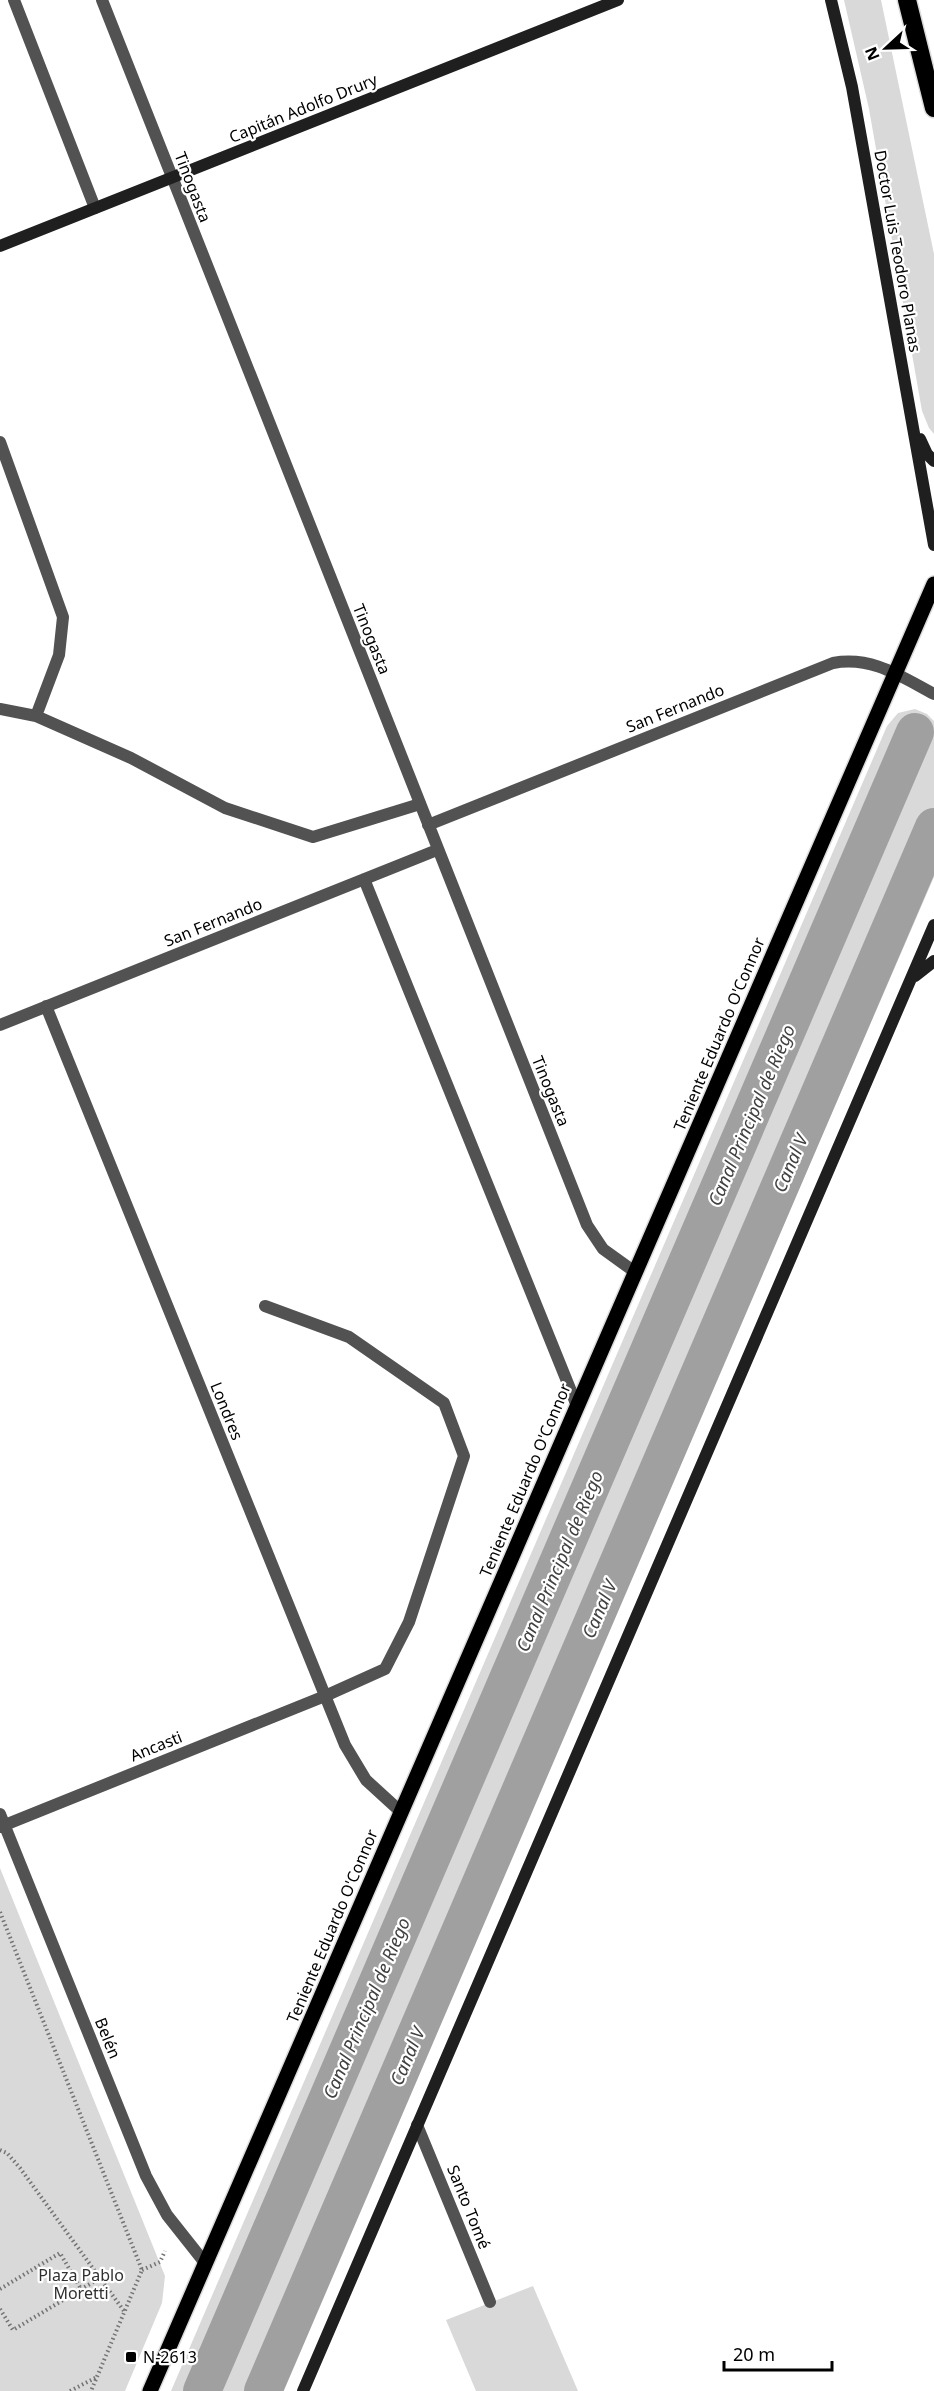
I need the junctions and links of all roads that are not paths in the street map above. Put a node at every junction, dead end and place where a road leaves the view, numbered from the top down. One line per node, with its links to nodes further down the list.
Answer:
1 (14, 0): 8 (street)
2 (102, 0): 7 (street, Tinogasta)
3 (618, 0): 7 (street, Capitán Adolfo Drury)
4 (831, 0): 10 (street, Doctor Luis Teodoro Planas)
5 (907, 0): 6 (highway)
6 (934, 108)
7 (172, 178): 8 (street, Capitán Adolfo Drury); 20 (street, Tinogasta)
8 (95, 208): 9 (street, Capitán Adolfo Drury)
9 (0, 246)
10 (912, 421): 13 (street); 14 (street, Doctor Luis Teodoro Planas)
11 (0, 442): 12 (street)
12 (3, 461): 19 (street)
13 (934, 461)
14 (934, 545)
15 (934, 584): 16 (main road, Teniente Eduardo O'Connor)
16 (895, 673): 17 (street, San Fernando); 21 (street, San Fernando); 29 (main road, Teniente Eduardo O'Connor)
17 (934, 694)
18 (0, 709): 19 (street)
19 (36, 716): 20 (street)
20 (420, 804): 21 (street, Tinogasta)
21 (428, 825): 22 (street, Tinogasta)
22 (437, 850): 23 (street, San Fernando); 29 (street, Tinogasta)
23 (364, 879): 27 (street, San Fernando); 31 (street)
24 (934, 925): 26 (street)
25 (934, 962): 26 (street)
26 (912, 979): 35 (street)
27 (46, 1006): 28 (street, San Fernando); 32 (street, Londres)
28 (0, 1025)
29 (635, 1272): 31 (main road, Teniente Eduardo O'Connor)
30 (265, 1306): 32 (street, Ancasti)
31 (577, 1406): 33 (main road, Teniente Eduardo O'Connor)
32 (325, 1696): 33 (street, Londres); 34 (street, Ancasti)
33 (401, 1812): 36 (main road, Teniente Eduardo O'Connor)
34 (2, 1822): 36 (street, Belén)
35 (417, 2125): 37 (street, Santo Tomé); 39 (street)
36 (206, 2263): 38 (main road, Teniente Eduardo O'Connor)
37 (490, 2302)
38 (150, 2391)
39 (303, 2391)

